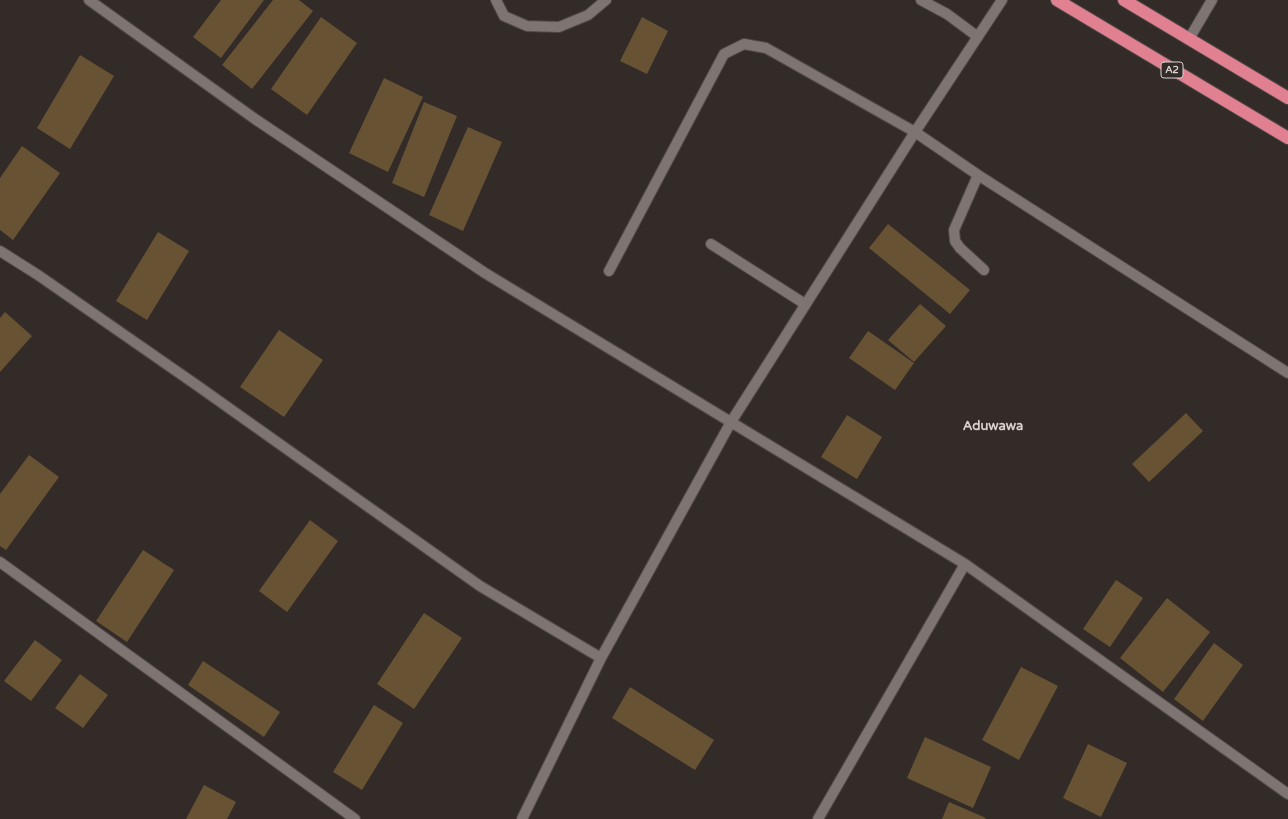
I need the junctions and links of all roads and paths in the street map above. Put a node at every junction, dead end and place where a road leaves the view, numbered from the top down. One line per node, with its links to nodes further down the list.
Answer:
1 (89, 0): 21 (street)
2 (496, 0): 3 (street)
3 (606, 0)
4 (922, 0): 9 (street)
5 (1002, 0): 9 (street)
6 (1057, 0): 13 (highway, A2)
7 (1124, 0): 10 (highway)
8 (1212, 0): 10 (street)
9 (978, 37): 12 (street)
10 (1189, 39): 11 (highway)
11 (1288, 98)
12 (915, 132): 14 (street); 18 (street); 19 (street)
13 (1288, 138)
14 (978, 175): 17 (street); 20 (street)
15 (711, 244): 19 (street)
16 (0, 251): 24 (street)
17 (984, 270)
18 (609, 271)
19 (805, 304): 21 (street)
20 (1288, 373)
21 (731, 422): 23 (street); 24 (street)
22 (0, 562): 27 (street)
23 (965, 564): 25 (street); 26 (street)
24 (601, 658): 28 (street)
25 (1288, 794)
26 (821, 818)
27 (355, 819)
28 (522, 819)

